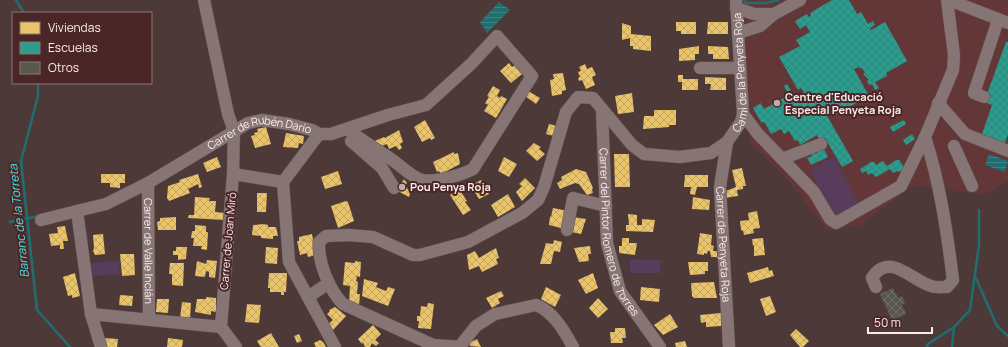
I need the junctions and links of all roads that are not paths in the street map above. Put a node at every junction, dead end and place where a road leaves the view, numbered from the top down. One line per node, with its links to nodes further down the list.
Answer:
1 (204, 0): 15 (street)
2 (800, 0): 5 (street)
3 (948, 0): 6 (street); 11 (street)
4 (736, 4): 5 (street); 7 (street, Camí de la Penyeta Roja)
5 (774, 14): 7 (street)
6 (1003, 22): 10 (street)
7 (738, 33): 9 (street, Camí de la Penyeta Roja)
8 (700, 68): 9 (street)
9 (740, 68): 13 (street, Camí de la Penyeta Roja)
10 (984, 97)
11 (938, 103): 17 (street); 18 (street)
12 (602, 109): 19 (street); 30 (street, Carrer del Pintor Romero de Torres); 34 (street)
13 (743, 114): 19 (street, Camí de la Penyeta Roja); 23 (street)
14 (348, 129): 14 (street, Carrer de Rubén Darío); 16 (street, Carrer de Rubén Darío); 29 (street)
15 (234, 131): 16 (street, Carrer de Rubén Darío); 25 (street, Carrer de Joan Miró); 27 (street, Carrer de Rubén Darío)
16 (319, 134): 26 (street)
17 (965, 134): 22 (street); 24 (street)
18 (925, 137): 23 (street); 35 (street)
19 (727, 142): 46 (street, Carrer de Penyeta Roja)
20 (821, 144): 23 (street)
21 (954, 146): 24 (street)
22 (1008, 151)
23 (782, 159)
24 (964, 167): 28 (street)
25 (233, 174): 26 (street); 39 (street, Carrer de Joan Miró)
26 (282, 182): 36 (street)
27 (148, 183): 31 (street, Carrer de Rubén Darío); 38 (street, Carrer de Valle Inclán)
28 (972, 186)
29 (394, 188)
30 (606, 206): 33 (street); 45 (street, Carrer del Pintor Romero de Torres)
31 (77, 212): 32 (street, Carrer de Rubén Darío); 37 (street)
32 (41, 220)
33 (567, 230)
34 (329, 283): 36 (street); 40 (street)
35 (876, 287)
36 (308, 297): 43 (street)
37 (91, 314): 38 (street); 41 (street)
38 (149, 319): 39 (street)
39 (221, 327): 42 (street)
40 (461, 346): 44 (street)
41 (101, 347)
42 (236, 347)
43 (335, 347)
44 (574, 347)
45 (660, 347)
46 (728, 347)

